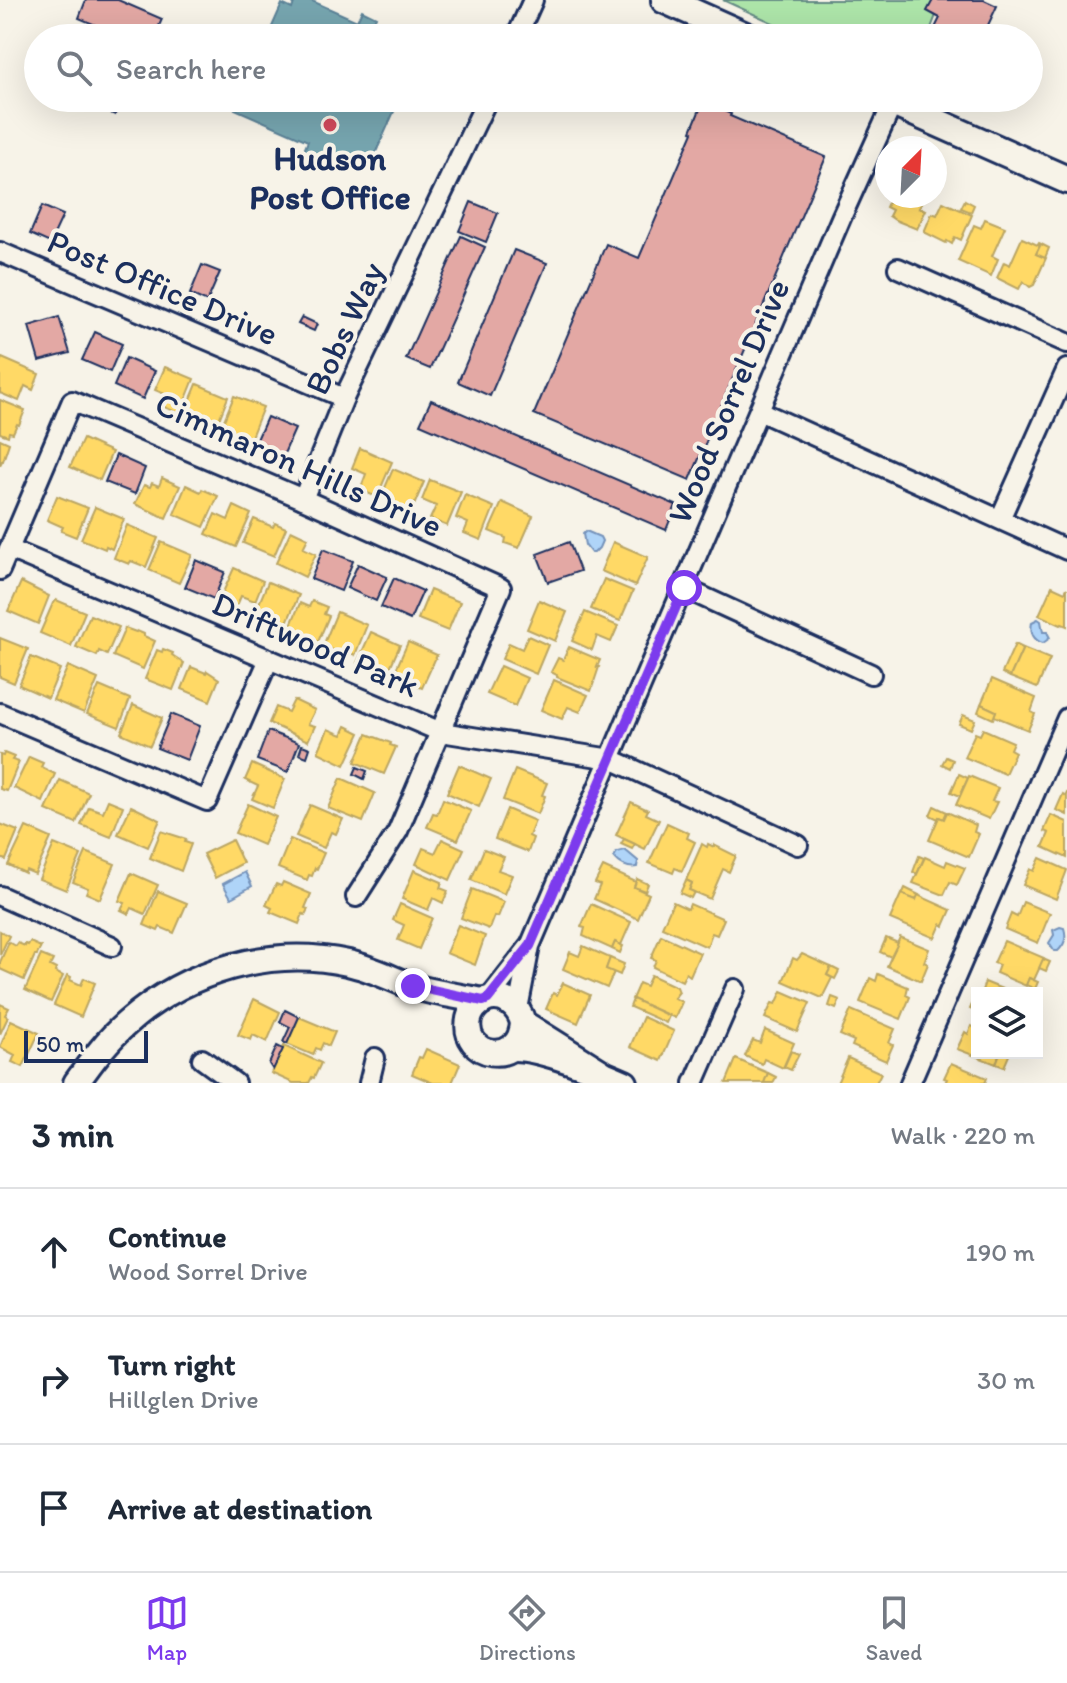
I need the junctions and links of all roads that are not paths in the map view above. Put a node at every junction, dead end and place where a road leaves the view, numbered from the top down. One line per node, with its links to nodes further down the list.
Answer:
1 (533, 0): 3 (street)
2 (665, 0): 4 (main road)
3 (522, 24)
4 (719, 24)
5 (481, 112): 13 (street, Bobs Way)
6 (883, 112): 14 (street, Wood Sorrel Drive)
7 (912, 112): 8 (main road)
8 (1067, 180)
9 (0, 252): 13 (street, Post Office Drive)
10 (898, 268): 11 (street)
11 (1067, 343)
12 (1067, 369): 16 (street)
13 (344, 398): 15 (street, Bobs Way)
14 (759, 411): 16 (street); 20 (street, Wood Sorrel Drive)
15 (303, 499): 17 (street, Cimmaron Hills Drive); 25 (street, Cimmaron Hills Drive)
16 (1000, 519): 18 (street)
17 (9, 549): 19 (street); 21 (street, Driftwood Park)
18 (1067, 550)
19 (0, 570)
20 (684, 588): 22 (street); 26 (street, Wood Sorrel Drive)
21 (269, 659): 23 (street); 25 (street, Driftwood Park)
22 (871, 674)
23 (0, 713)
24 (1067, 718): 46 (street)
25 (441, 732): 26 (street, Driftwood Park); 29 (street)
26 (611, 759): 27 (street, Driftwood Park); 31 (street, Wood Sorrel Drive)
27 (798, 845)
28 (0, 896): 30 (street)
29 (356, 897)
30 (112, 946)
31 (530, 946): 34 (street, Wood Sorrel Drive); 35 (street, Wood Sorrel Drive)
32 (413, 986): 34 (street); 36 (street); 41 (street)
33 (735, 989): 45 (street)
34 (486, 1000): 35 (street); 36 (street)
35 (520, 1016): 37 (street); 40 (street)
36 (468, 1029): 37 (street)
37 (512, 1048): 40 (street)
38 (375, 1058): 43 (street)
39 (202, 1059): 42 (street)
40 (601, 1072): 44 (street)
41 (76, 1083)
42 (235, 1083)
43 (369, 1083)
44 (625, 1083)
45 (694, 1083)
46 (910, 1083)

